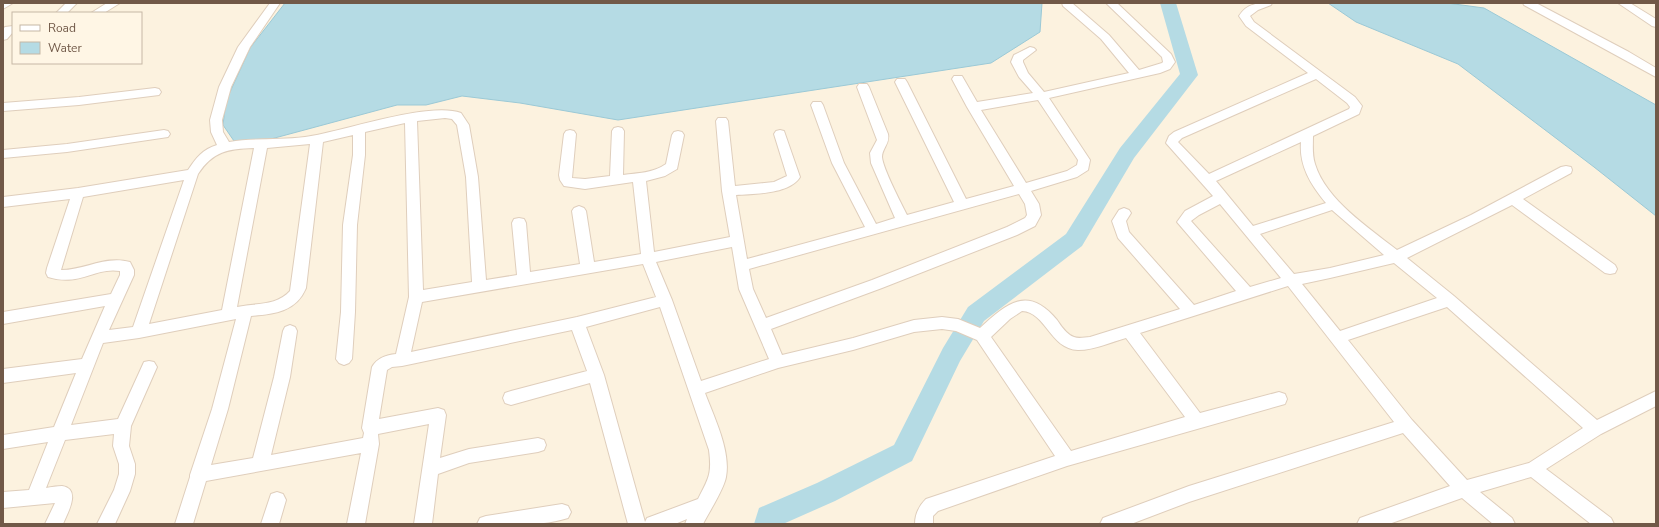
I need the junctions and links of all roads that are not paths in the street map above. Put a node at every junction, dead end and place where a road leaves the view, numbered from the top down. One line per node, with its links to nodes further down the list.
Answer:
1 (8, 3): 10 (street)
2 (72, 3): 11 (street)
3 (115, 3): 12 (street)
4 (275, 3): 37 (street)
5 (1112, 3): 16 (street)
6 (1267, 3): 17 (street)
7 (1528, 3): 15 (street)
8 (1624, 3): 13 (street)
9 (1067, 4): 16 (street)
10 (3, 6)
11 (62, 12)
12 (98, 12)
13 (1656, 24)
14 (1030, 50): 22 (street)
15 (1656, 73)
16 (1136, 74): 22 (street)
17 (1317, 74): 33 (street); 43 (street)
18 (958, 79): 24 (street)
19 (901, 82): 51 (street)
20 (863, 87): 54 (street)
21 (155, 92): 25 (street)
22 (1042, 96): 24 (street); 44 (street)
23 (817, 105): 56 (street)
24 (972, 107): 44 (street)
25 (3, 108)
26 (411, 118): 28 (street); 66 (street); 68 (street)
27 (722, 122): 45 (street)
28 (359, 130): 35 (street); 84 (street)
29 (618, 131): 42 (street)
30 (164, 134): 38 (street)
31 (570, 134): 42 (street)
32 (780, 134): 45 (street)
33 (1307, 134): 43 (street); 50 (street)
34 (678, 135): 41 (street)
35 (317, 139): 36 (street); 72 (street)
36 (261, 145): 37 (street); 74 (street)
37 (225, 147): 40 (street)
38 (3, 154)
39 (1566, 170): 48 (street)
40 (192, 174): 46 (street); 80 (street)
41 (639, 177): 42 (street); 60 (street)
42 (616, 180)
43 (1206, 180): 47 (street)
44 (1021, 188): 51 (street); 77 (street)
45 (729, 191): 58 (street)
46 (78, 194): 49 (street); 69 (street)
47 (1222, 198): 57 (street); 67 (street)
48 (1512, 198): 59 (street); 63 (street)
49 (3, 202)
50 (1334, 204): 57 (street); 59 (street)
51 (962, 205): 54 (street)
52 (579, 211): 62 (street)
53 (1124, 213): 73 (street)
54 (903, 221): 56 (street)
55 (520, 223): 64 (street)
56 (873, 230): 61 (street)
57 (1250, 232): 65 (street)
58 (738, 241): 60 (street); 61 (street)
59 (1396, 257): 65 (street); 71 (street)
60 (648, 258): 62 (street); 70 (street)
61 (741, 266): 77 (street)
62 (588, 268): 64 (street)
63 (1610, 269)
64 (524, 279): 66 (street)
65 (1291, 280): 67 (street); 83 (street)
66 (479, 286): 68 (street)
67 (1247, 294): 73 (street)
68 (416, 297): 85 (street)
69 (115, 299): 75 (street); 82 (street)
70 (665, 300): 76 (street); 91 (street)
71 (1449, 300): 83 (street); 98 (street)
72 (245, 311): 74 (street); 107 (street)
73 (1192, 312): 79 (street)
74 (228, 314): 80 (street)
75 (3, 318)
76 (577, 323): 85 (street); 89 (street)
77 (762, 326): 86 (street)
78 (290, 330): 104 (street)
79 (1130, 331): 81 (street); 95 (street)
80 (139, 332): 82 (street)
81 (978, 334): 86 (street); 103 (street)
82 (98, 338): 87 (street)
83 (1337, 338): 96 (street)
84 (344, 359)
85 (402, 360): 100 (street)
86 (778, 362): 91 (street)
87 (88, 365): 90 (street); 99 (street)
88 (149, 367): 97 (street)
89 (596, 375): 92 (street); 121 (street)
90 (3, 376)
91 (695, 390): 112 (street)
92 (511, 398)
93 (1656, 398): 98 (street)
94 (1279, 399): 95 (street)
95 (1197, 421): 103 (street)
96 (1406, 425): 108 (street); 125 (street)
97 (123, 426): 99 (street); 115 (street)
98 (1595, 429): 106 (street)
99 (60, 433): 101 (street); 109 (street)
100 (371, 436): 104 (street); 105 (street); 118 (street)
101 (3, 442)
102 (538, 445): 105 (street)
103 (1067, 459): 124 (street)
104 (260, 464): 107 (street)
105 (432, 469): 119 (street)
106 (1533, 469): 108 (street); 128 (street)
107 (198, 475): 116 (street)
108 (1464, 489): 126 (street); 127 (street)
109 (34, 497): 110 (street); 114 (street)
110 (3, 500)
111 (277, 500): 117 (street)
112 (704, 505): 122 (street); 123 (street)
113 (562, 512): 120 (street)
114 (54, 524)
115 (106, 524)
116 (184, 524)
117 (270, 524)
118 (356, 524)
119 (423, 524)
120 (486, 524)
121 (637, 524)
122 (653, 524)
123 (694, 524)
124 (924, 524)
125 (1109, 524)
126 (1366, 524)
127 (1506, 524)
128 (1605, 524)

